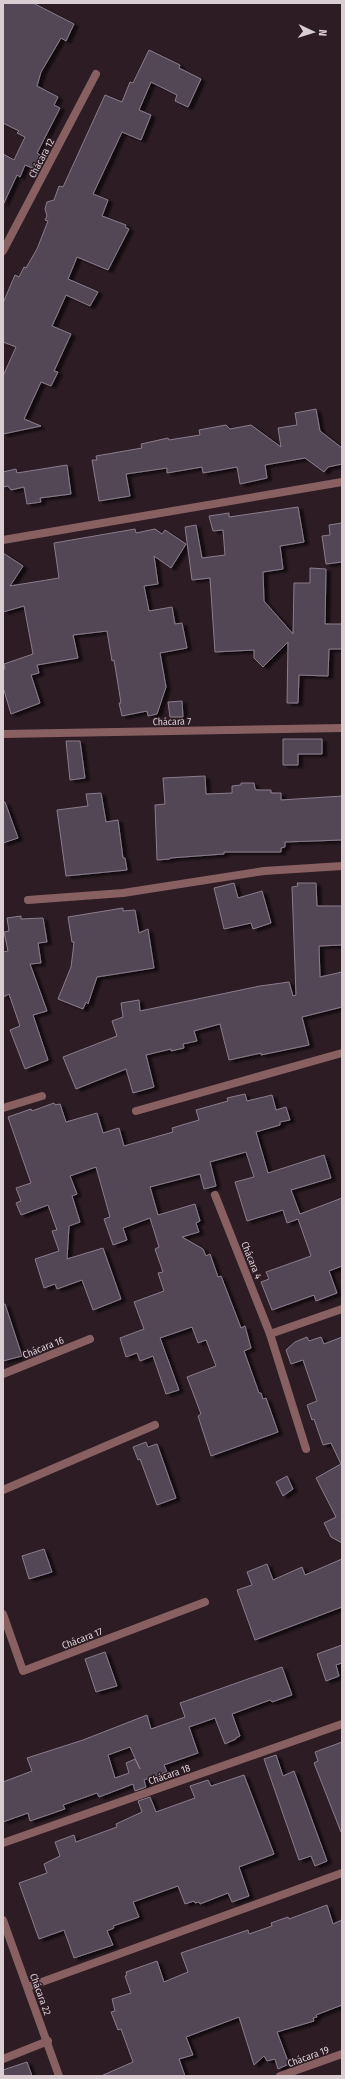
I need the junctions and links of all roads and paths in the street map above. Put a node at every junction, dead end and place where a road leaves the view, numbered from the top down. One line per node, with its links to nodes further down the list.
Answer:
1 (96, 74): 2 (street, Chácara 12)
2 (3, 251)
3 (342, 482): 4 (street)
4 (3, 540)
5 (342, 728): 6 (street, Chácara 7)
6 (3, 734)
7 (342, 866): 8 (street)
8 (28, 900)
9 (342, 1053): 12 (street)
10 (42, 1096): 11 (street)
11 (3, 1108)
12 (136, 1111)
13 (215, 1194): 15 (street, Chácara 4)
14 (342, 1309): 15 (street)
15 (270, 1334): 19 (street, Chácara 4)
16 (90, 1339): 17 (street, Chácara 16)
17 (3, 1374)
18 (155, 1425): 20 (street)
19 (306, 1449)
20 (3, 1490)
21 (205, 1602): 22 (street, Chácara 17)
22 (3, 1614)
23 (342, 1724): 24 (street, Chácara 18)
24 (3, 1843)
25 (342, 1873): 27 (street)
26 (3, 1920): 27 (street, Chácara 22)
27 (28, 1987): 28 (street, Chácara 22)
28 (48, 2041): 30 (street); 31 (street, Chácara 22)
29 (342, 2054): 32 (street, Chácara 19)
30 (3, 2059)
31 (59, 2076)
32 (280, 2076)

